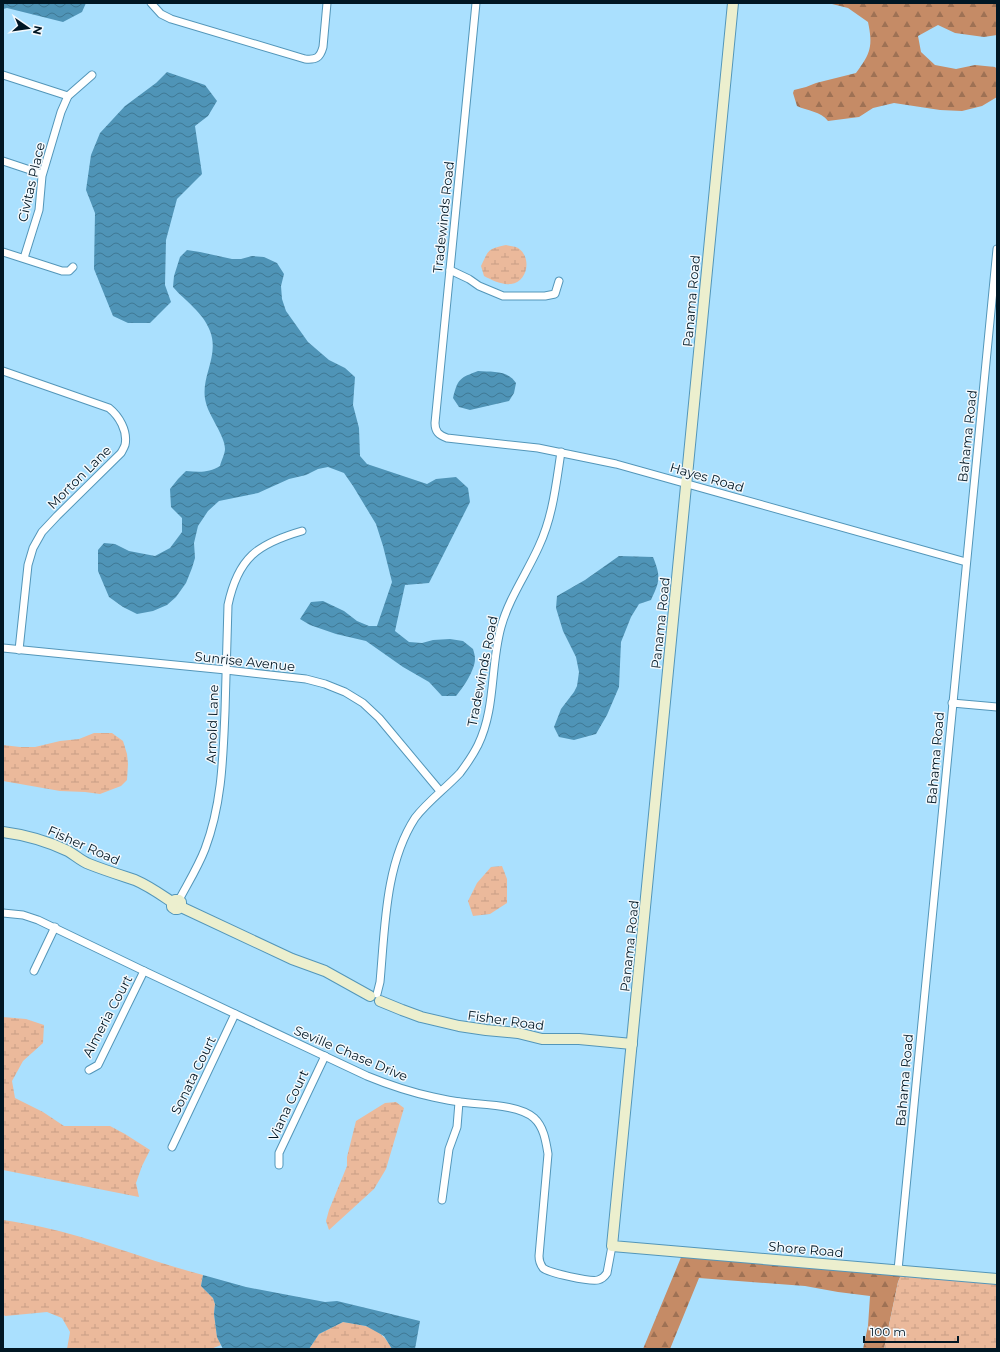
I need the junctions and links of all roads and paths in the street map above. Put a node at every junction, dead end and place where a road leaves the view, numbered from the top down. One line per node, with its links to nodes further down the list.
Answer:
1 (151, 3): 2 (street)
2 (327, 3)
3 (476, 3): 14 (street, Tradewinds Road)
4 (733, 3): 19 (street, Panama Road)
5 (3, 74): 7 (street)
6 (92, 75): 7 (street, Civitas Place)
7 (68, 96): 9 (street, Civitas Place)
8 (3, 161): 9 (street)
9 (42, 174): 12 (street, Civitas Place)
10 (997, 249): 21 (street, Bahama Road)
11 (3, 252): 12 (street)
12 (24, 258): 13 (street)
13 (73, 267)
14 (450, 270): 15 (street); 17 (street, Tradewinds Road)
15 (559, 281)
16 (3, 371): 23 (street, Morton Lane)
17 (437, 433): 18 (street, Hayes Road)
18 (561, 452): 19 (street, Hayes Road); 27 (street, Tradewinds Road)
19 (687, 484): 21 (street, Hayes Road); 36 (street, Panama Road)
20 (302, 530): 24 (street, Arnold Lane)
21 (966, 562): 25 (street, Bahama Road)
22 (3, 648): 23 (street, Sunrise Avenue)
23 (19, 650): 24 (street, Sunrise Avenue)
24 (226, 670): 27 (street, Sunrise Avenue); 29 (street, Arnold Lane)
25 (952, 703): 26 (street); 44 (street, Bahama Road)
26 (997, 707)
27 (440, 791): 34 (street, Tradewinds Road)
28 (3, 832): 29 (street, Fisher Road)
29 (177, 903): 34 (street, Fisher Road)
30 (3, 912): 31 (street, Seville Chase Drive)
31 (55, 927): 32 (street); 33 (street, Seville Chase Drive)
32 (34, 971)
33 (144, 971): 35 (street, Seville Chase Drive); 38 (street, Almeria Court)
34 (376, 997): 36 (street, Fisher Road)
35 (235, 1014): 37 (street, Seville Chase Drive); 40 (street, Sonata Court)
36 (632, 1044): 43 (street, Panama Road)
37 (324, 1056): 39 (street, Seville Chase Drive); 41 (street, Viana Court)
38 (89, 1070)
39 (459, 1102): 42 (street); 43 (street, Seville Chase Drive)
40 (172, 1146)
41 (279, 1165)
42 (442, 1200)
43 (612, 1246): 44 (street, Shore Road)
44 (898, 1270): 45 (street, Shore Road)
45 (997, 1279)

